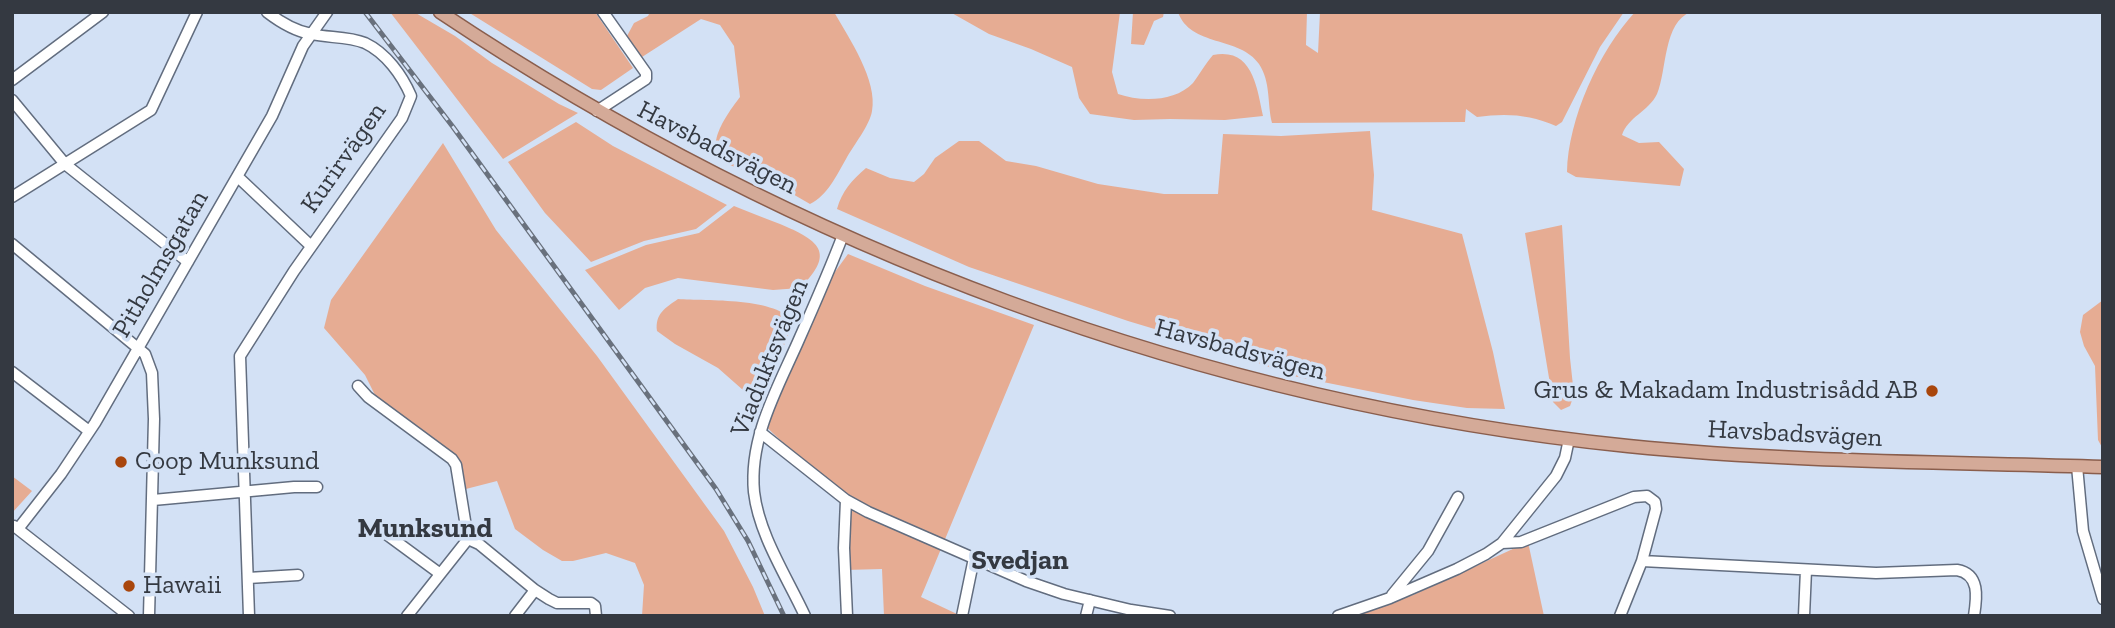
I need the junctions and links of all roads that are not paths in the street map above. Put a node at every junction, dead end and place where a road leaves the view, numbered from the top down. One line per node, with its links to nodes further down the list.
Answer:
1 (103, 12): 8 (street)
2 (197, 12): 11 (street)
3 (267, 12): 7 (street)
4 (327, 12): 7 (street, Pitholmsgatan)
5 (440, 12): 10 (main road, Havsbadsvägen)
6 (603, 12): 10 (street)
7 (310, 34): 12 (street, Pitholmsgatan); 16 (street, Kurirvägen)
8 (12, 80)
9 (12, 100): 11 (street)
10 (597, 111): 14 (main road, Havsbadsvägen)
11 (65, 164): 13 (street); 17 (street)
12 (238, 177): 16 (street, Kurirvägen); 17 (street, Pitholmsgatan)
13 (12, 197)
14 (843, 235): 22 (street, Viaduktsvägen); 23 (main road, Havsbadsvägen)
15 (12, 244): 18 (street)
16 (311, 246): 27 (street, Kurirvägen)
17 (188, 262): 18 (street, Pitholmsgatan)
18 (138, 348): 21 (street, Pitholmsgatan); 29 (street)
19 (12, 372): 21 (street)
20 (358, 386): 33 (street)
21 (89, 431): 31 (street, Pitholmsgatan)
22 (760, 432): 30 (street); 51 (street, Viaduktsvägen)
23 (1569, 439): 24 (main road, Havsbadsvägen); 34 (street)
24 (2077, 466): 25 (main road, Havsbadsvägen); 44 (street)
25 (2103, 467)
26 (317, 487): 27 (street)
27 (244, 493): 29 (street); 40 (street, Kurirvägen)
28 (1458, 497): 42 (street)
29 (153, 500): 46 (street)
30 (846, 500): 35 (street); 52 (street)
31 (15, 526): 45 (street)
32 (386, 534): 38 (street)
33 (468, 539): 38 (street); 41 (street)
34 (1502, 542): 36 (street); 42 (street)
35 (974, 558): 43 (street); 53 (street)
36 (1642, 561): 37 (street); 57 (street)
37 (1806, 570): 58 (street); 59 (street)
38 (439, 573): 48 (street)
39 (298, 575): 40 (street)
40 (248, 578): 47 (street, Kurirvägen)
41 (534, 590): 49 (street); 50 (street)
42 (1390, 598): 56 (street)
43 (1090, 600): 54 (street); 55 (street)
44 (2103, 600)
45 (129, 616)
46 (149, 616)
47 (249, 616)
48 (407, 616)
49 (515, 616)
50 (596, 616)
51 (805, 616)
52 (847, 616)
53 (962, 616)
54 (1086, 616)
55 (1170, 616)
56 (1338, 616)
57 (1620, 616)
58 (1804, 616)
59 (1973, 616)

